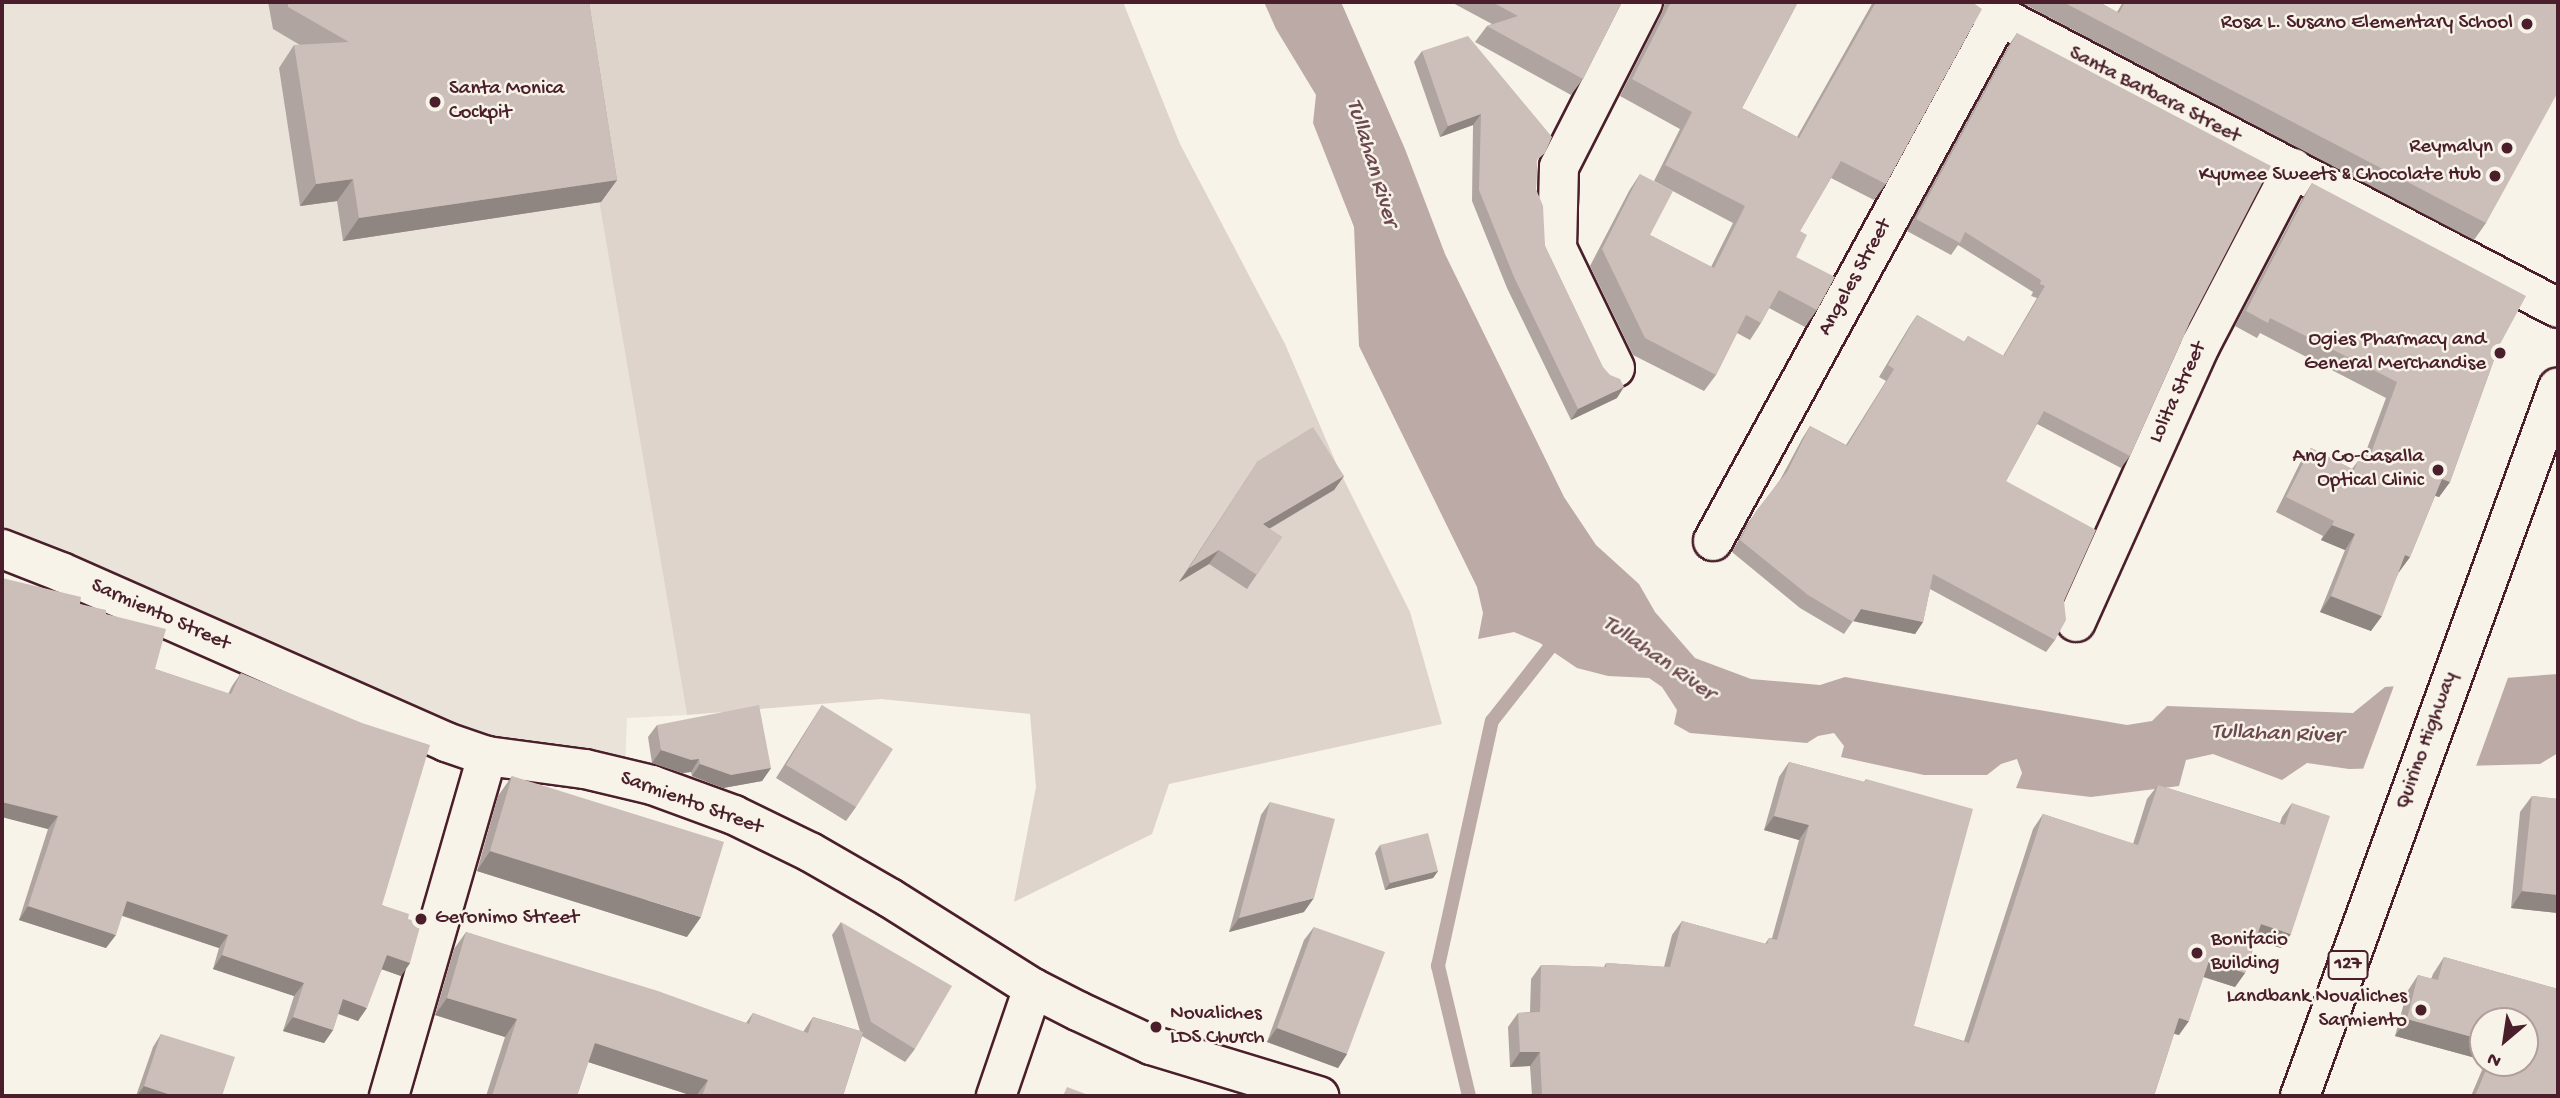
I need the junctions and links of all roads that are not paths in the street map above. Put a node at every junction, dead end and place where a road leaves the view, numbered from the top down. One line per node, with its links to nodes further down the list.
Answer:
1 (1643, 2): 5 (street)
2 (1986, 9): 3 (street, Santa Barbara Street); 7 (street, Angeles Street)
3 (2293, 168): 4 (street, Santa Barbara Street); 9 (street, Lolita Street)
4 (2558, 308)
5 (1615, 368)
6 (2558, 387): 15 (street, Quirino Highway / 127)
7 (1713, 541)
8 (2, 549): 10 (street, Sarmiento Street)
9 (2076, 622)
10 (487, 756): 11 (street, Sarmiento Street); 12 (street)
11 (1033, 988): 13 (street); 14 (street, Sarmiento Street)
12 (389, 1096)
13 (996, 1096)
14 (1319, 1096)
15 (2300, 1096)

